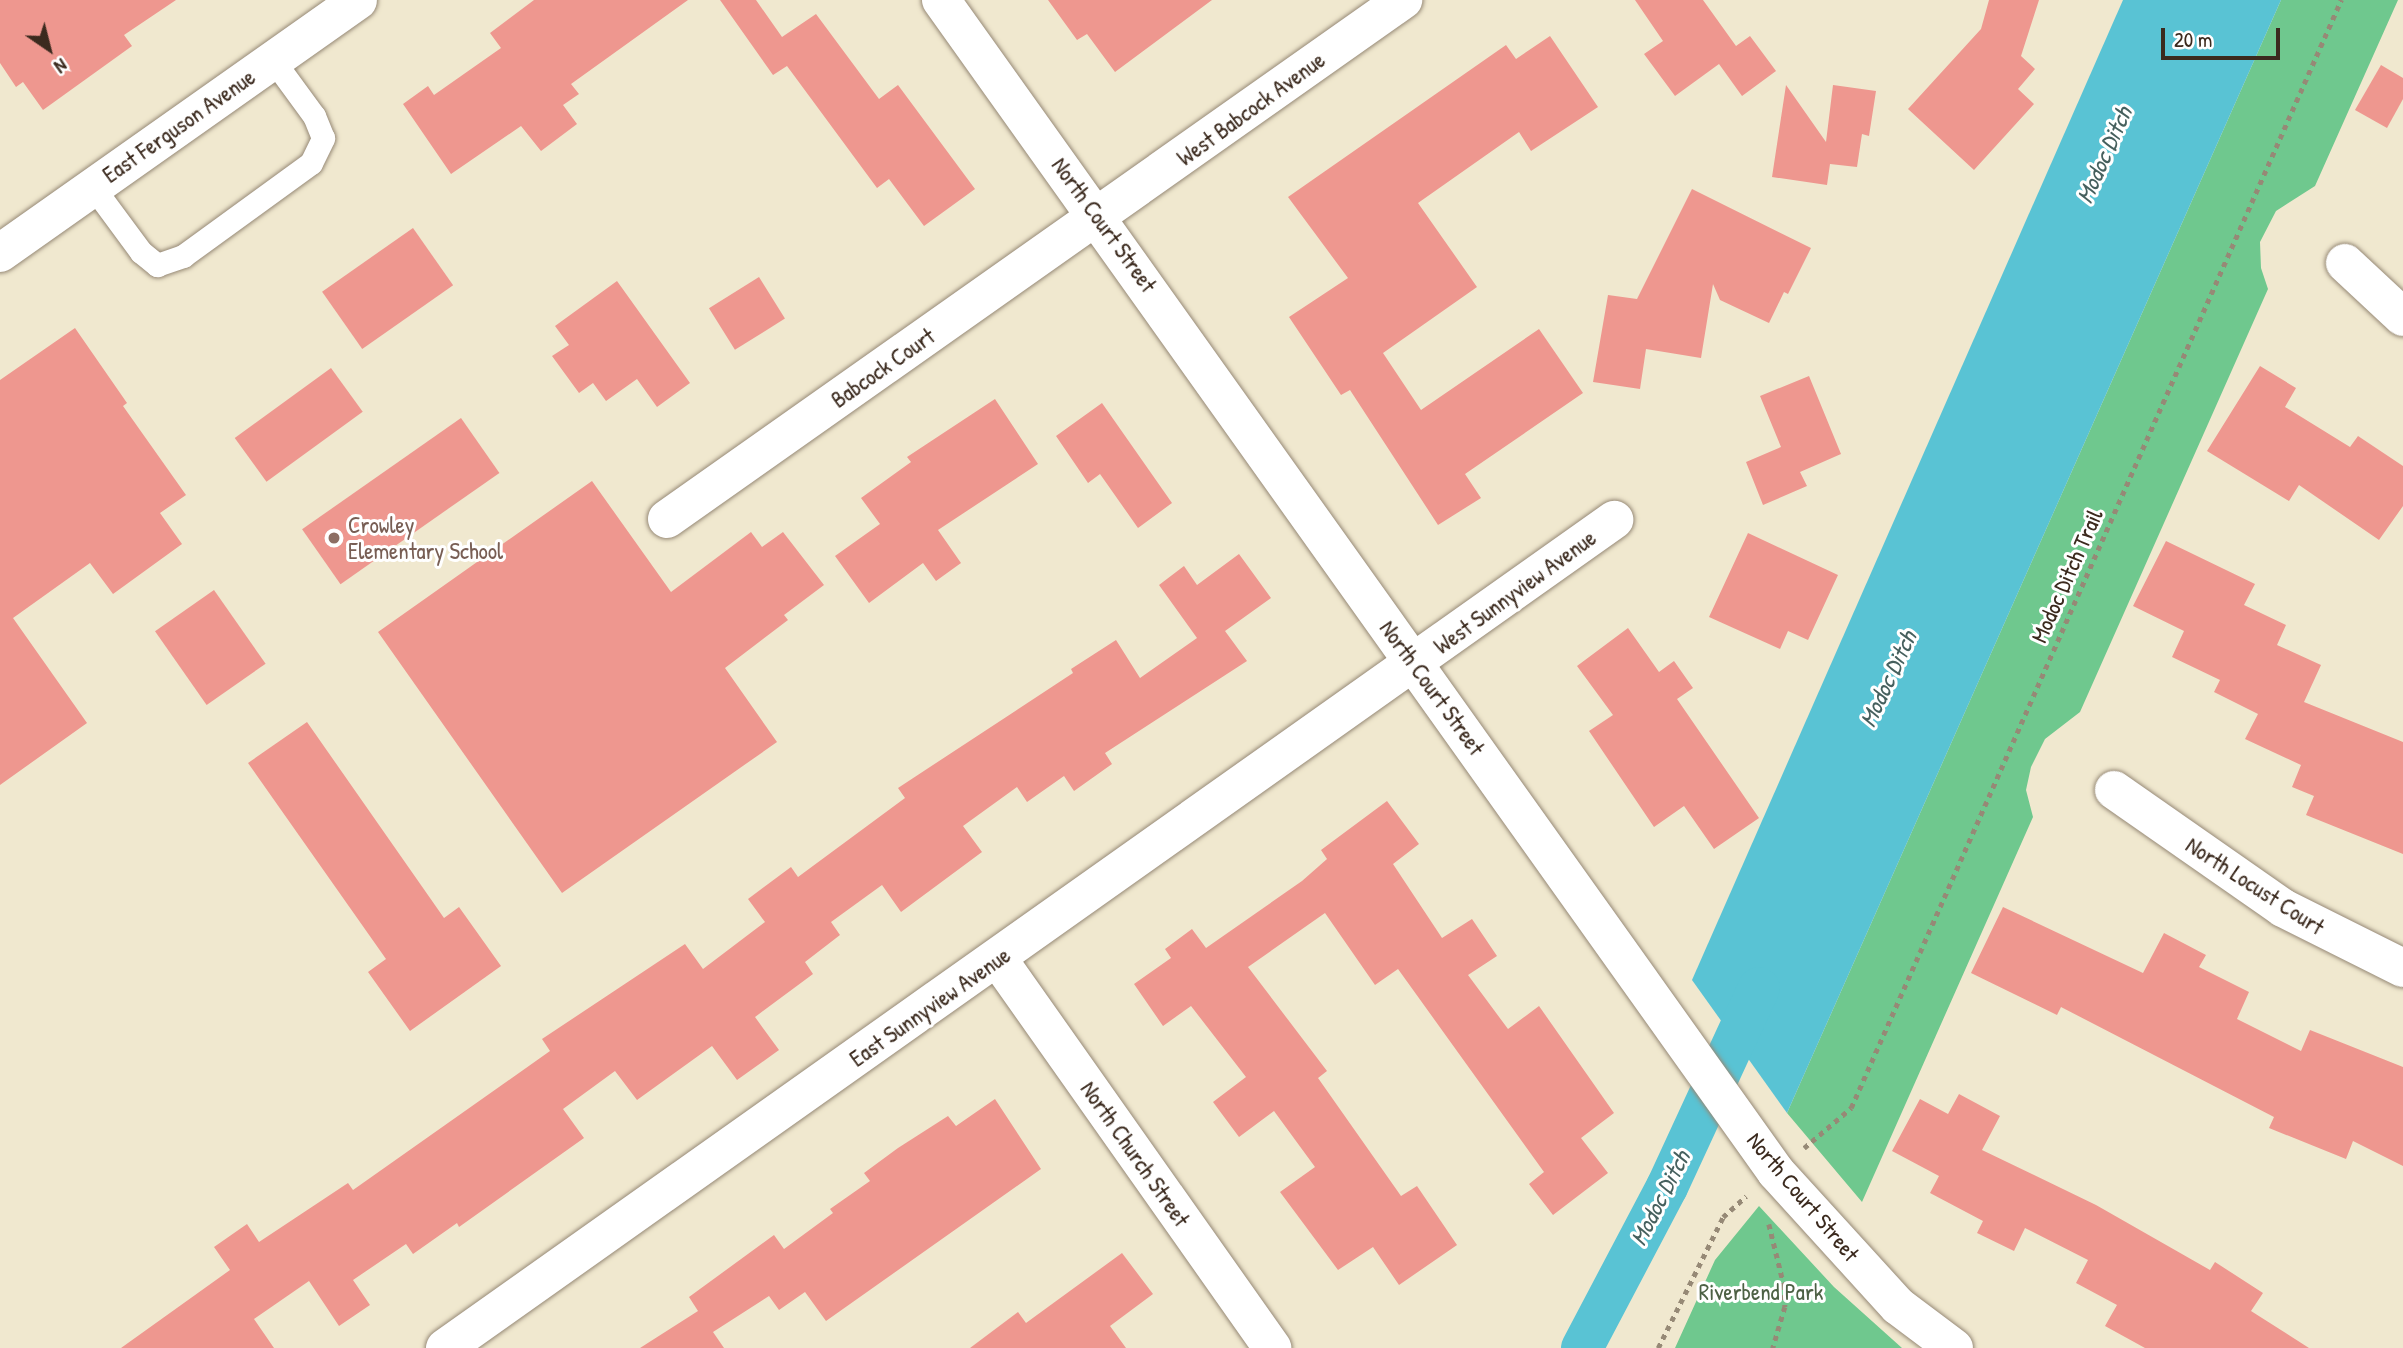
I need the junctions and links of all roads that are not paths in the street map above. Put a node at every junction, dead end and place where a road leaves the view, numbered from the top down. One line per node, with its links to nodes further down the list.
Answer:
1 (358, 0): 4 (street, East Ferguson Avenue)
2 (941, 0): 6 (street, North Court Street)
3 (1403, 0): 6 (street, West Babcock Avenue)
4 (273, 60): 5 (street, East Ferguson Avenue); 5 (lane)
5 (93, 187): 7 (street, East Ferguson Avenue)
6 (1099, 218): 10 (street, Babcock Court); 12 (street, North Court Street)
7 (4, 241)
8 (2345, 263): 9 (street)
9 (2403, 317)
10 (667, 519)
11 (1614, 520): 12 (street, West Sunnyview Avenue)
12 (1415, 664): 14 (street, East Sunnyview Avenue); 18 (street, North Court Street)
13 (2114, 790): 15 (street, North Locust Court)
14 (998, 959): 16 (street, East Sunnyview Avenue); 17 (street, North Church Street)
15 (2403, 968)
16 (445, 1348)
17 (1272, 1348)
18 (1954, 1348)

